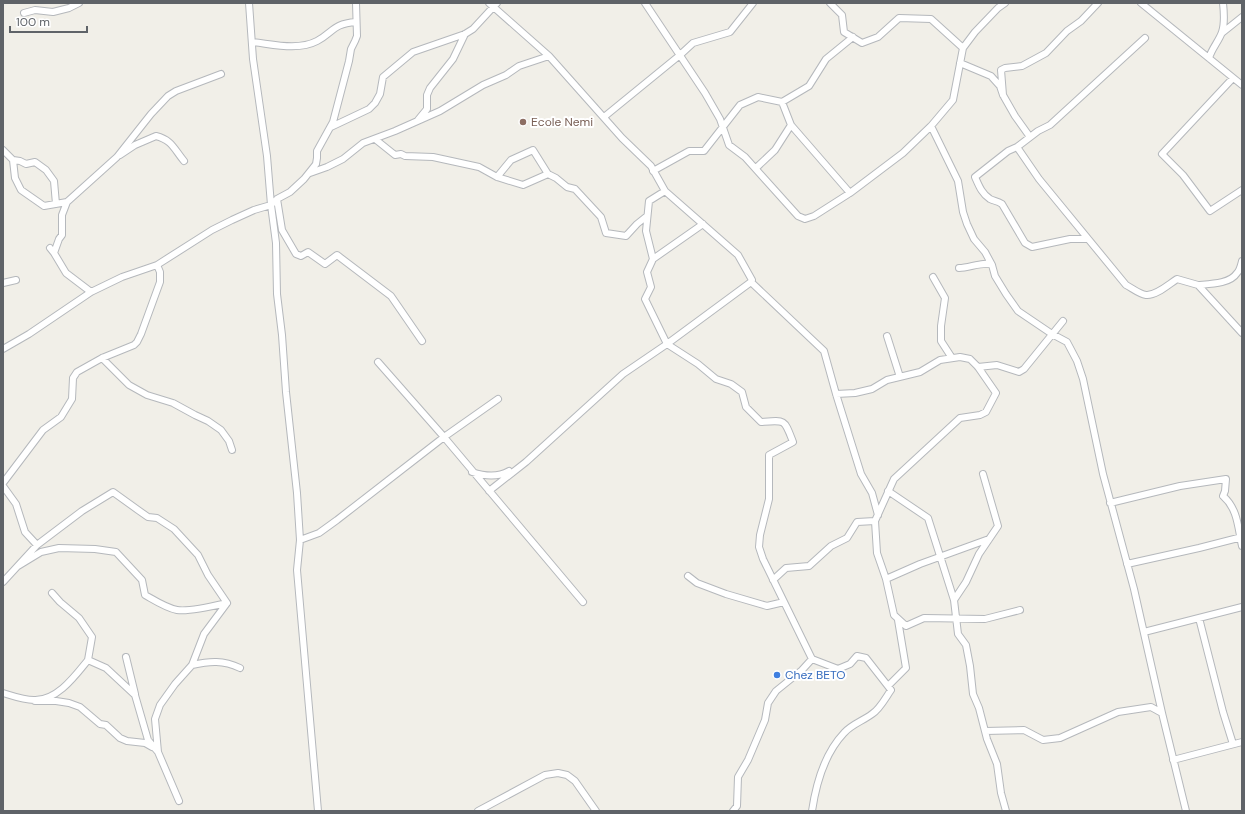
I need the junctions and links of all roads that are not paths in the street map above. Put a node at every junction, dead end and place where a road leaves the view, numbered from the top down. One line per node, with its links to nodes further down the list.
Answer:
1 (79, 3): 12 (street)
2 (249, 3): 19 (street)
3 (356, 3): 14 (street)
4 (645, 3): 21 (street)
5 (753, 3): 21 (street)
6 (830, 3): 17 (street)
7 (1005, 3): 20 (street)
8 (1098, 3): 28 (street)
9 (1141, 3): 23 (street)
10 (1223, 3): 15 (street)
11 (493, 4): 16 (street); 22 (street)
12 (24, 13)
13 (1242, 17): 15 (street)
14 (356, 22): 19 (street); 34 (street)
15 (1222, 33): 23 (street)
16 (465, 34): 31 (street); 34 (street)
17 (853, 37): 20 (street); 29 (street)
18 (1145, 38): 36 (street)
19 (252, 42): 54 (street)
20 (963, 48): 24 (street)
21 (680, 55): 30 (street); 35 (street)
22 (549, 56): 30 (street); 31 (street)
23 (1209, 58): 26 (street)
24 (960, 63): 28 (street); 33 (street)
25 (221, 74): 40 (street)
26 (1233, 78): 27 (street); 48 (street)
27 (1242, 85)
28 (1003, 94): 36 (street)
29 (782, 102): 32 (street); 35 (street)
30 (604, 117): 44 (street)
31 (417, 121): 37 (street)
32 (790, 125): 43 (street); 50 (street)
33 (931, 126): 50 (street); 63 (street)
34 (330, 128): 45 (street)
35 (723, 128): 43 (street); 44 (street)
36 (1030, 137): 38 (street)
37 (375, 139): 45 (street); 47 (street)
38 (1017, 147): 57 (street); 57 (street)
39 (3, 150): 41 (street)
40 (117, 157): 42 (street); 52 (street)
41 (13, 160): 53 (street); 53 (street)
42 (184, 161)
43 (756, 168): 50 (street)
44 (653, 171): 49 (street)
45 (310, 173): 51 (street)
46 (548, 174): 47 (street); 47 (street); 55 (street)
47 (497, 177)
48 (1242, 190)
49 (665, 191): 55 (street); 56 (street)
50 (850, 193)
51 (277, 199): 54 (street); 75 (street)
52 (67, 202): 53 (street); 59 (street)
53 (56, 204)
54 (271, 205): 62 (street); 97 (street)
55 (647, 216): 60 (street)
56 (702, 224): 60 (street); 67 (street)
57 (1088, 239): 69 (street)
58 (50, 248): 59 (street)
59 (54, 254): 70 (street)
60 (654, 259): 76 (street)
61 (1242, 263): 69 (street)
62 (157, 264): 70 (street); 78 (street)
63 (992, 265): 64 (street); 73 (street)
64 (959, 268)
65 (933, 277): 79 (street)
66 (16, 280): 68 (street)
67 (751, 282): 76 (street); 83 (street)
68 (3, 283)
69 (1198, 285): 72 (street)
70 (91, 292): 77 (street)
71 (1063, 321): 73 (street)
72 (1242, 333)
73 (1052, 334): 81 (street); 93 (street)
74 (888, 336): 82 (street)
75 (422, 341)
76 (667, 344): 87 (street); 105 (street)
77 (3, 349)
78 (102, 358): 86 (street); 90 (street)
79 (952, 358): 81 (street); 82 (street)
80 (378, 362): 85 (street)
81 (978, 367): 92 (street)
82 (900, 377): 83 (street)
83 (836, 394): 94 (street)
84 (498, 399): 85 (street)
85 (444, 437): 88 (street); 97 (street)
86 (232, 450)
87 (526, 462): 88 (street); 91 (street)
88 (472, 472): 91 (street)
89 (984, 474): 96 (street)
90 (3, 484): 98 (street)
91 (489, 491): 109 (street)
92 (888, 491): 94 (street); 100 (street)
93 (1110, 503): 95 (street); 101 (street)
94 (877, 518): 104 (street); 105 (street)
95 (1241, 537): 99 (street); 101 (street)
96 (989, 538): 100 (street); 108 (street)
97 (300, 540): 135 (street)
98 (37, 545): 102 (street); 111 (street)
99 (1242, 546)
100 (941, 556): 104 (street); 108 (street)
101 (1126, 564): 117 (street)
102 (18, 566): 106 (street); 111 (street)
103 (688, 576): 110 (street)
104 (886, 579): 115 (street)
105 (773, 580): 110 (street)
106 (3, 582)
107 (52, 593): 120 (street)
108 (954, 600): 116 (street)
109 (583, 602)
110 (784, 602): 119 (street)
111 (227, 603): 121 (street)
112 (1242, 607): 114 (street)
113 (1020, 610): 116 (street)
114 (1199, 618): 117 (street); 130 (street)
115 (898, 619): 116 (street); 123 (street)
116 (957, 619): 128 (street)
117 (1144, 632): 127 (street)
118 (126, 656): 125 (street)
119 (812, 659): 123 (street); 134 (street)
120 (88, 660): 125 (street); 126 (street)
121 (192, 665): 122 (street); 131 (street)
122 (240, 668)
123 (888, 686): 139 (street)
124 (3, 693): 126 (street)
125 (135, 695): 131 (street)
126 (35, 701): 131 (street)
127 (1162, 713): 128 (street); 132 (street)
128 (985, 731): 140 (street)
129 (1242, 742): 130 (street)
130 (1233, 744): 132 (street)
131 (156, 750): 133 (street)
132 (1173, 760): 141 (street)
133 (179, 801)
134 (738, 808): 138 (street)
135 (318, 811)
136 (478, 811): 137 (street)
137 (596, 811)
138 (733, 811)
139 (812, 811)
140 (1006, 811)
141 (1186, 811)

